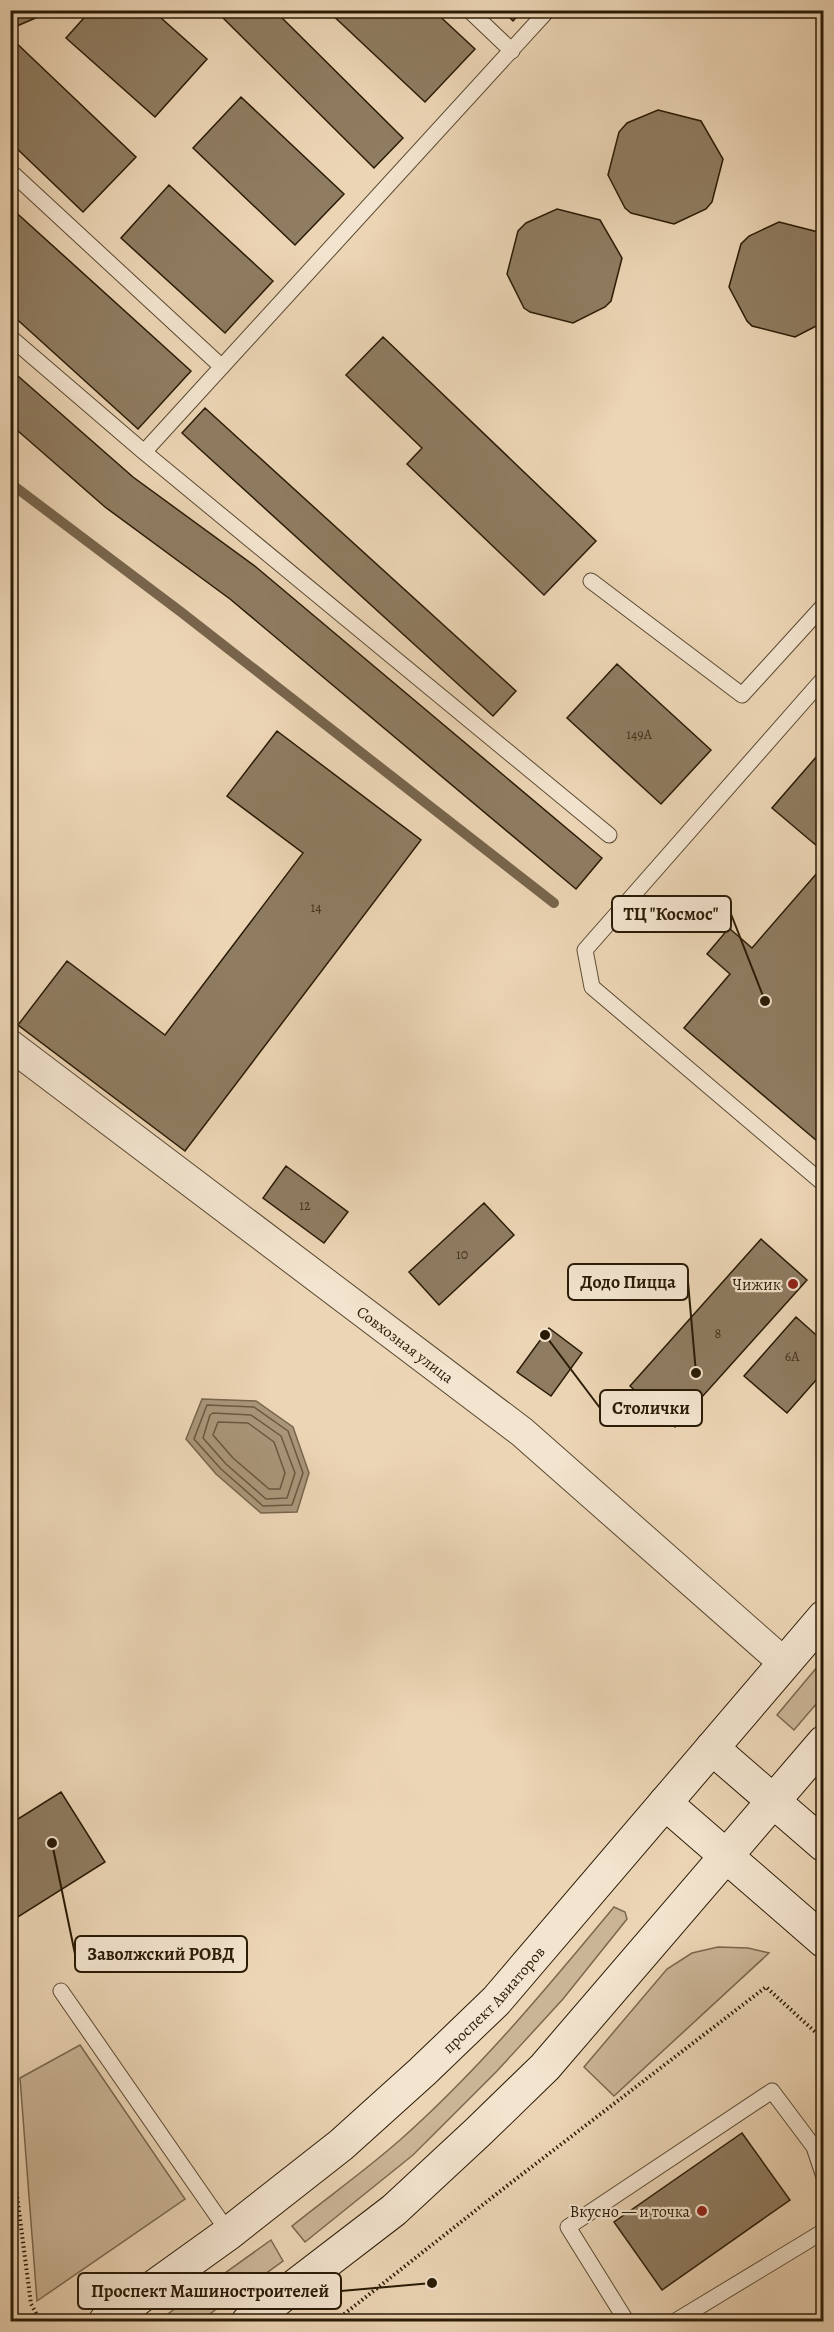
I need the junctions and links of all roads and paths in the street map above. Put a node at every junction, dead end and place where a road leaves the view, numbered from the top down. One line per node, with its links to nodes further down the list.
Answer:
1 (469, 10): 3 (lane)
2 (548, 10): 3 (lane)
3 (512, 51): 6 (lane)
4 (10, 171): 6 (lane)
5 (10, 337): 7 (lane)
6 (222, 367): 7 (lane)
7 (144, 452): 11 (lane)
8 (591, 581): 9 (lane)
9 (824, 605)
10 (824, 678): 13 (lane)
11 (609, 835)
12 (10, 1045): 15 (street, Совхозная улица)
13 (824, 1184)
14 (824, 1617): 15 (main road, проспект Авиаторов)
15 (784, 1663): 17 (main road, проспект Авиаторов)
16 (824, 1742): 18 (main road)
17 (712, 1748): 18 (main road); 19 (main road, проспект Авиаторов)
18 (773, 1801): 20 (main road); 21 (main road)
19 (665, 1803): 21 (main road); 29 (main road, проспект Авиаторов)
20 (824, 1845)
21 (726, 1855): 22 (main road); 32 (main road)
22 (824, 1941)
23 (61, 1991): 29 (lane)
24 (12, 2031): 30 (path)
25 (824, 2040): 33 (path)
26 (819, 2149): 27 (lane); 34 (lane)
27 (824, 2177)
28 (824, 2231): 35 (lane)
29 (229, 2233): 31 (main road, проспект Авиаторов)
30 (41, 2322)
31 (105, 2322)
32 (248, 2322)
33 (346, 2322)
34 (627, 2322)
35 (674, 2322)

